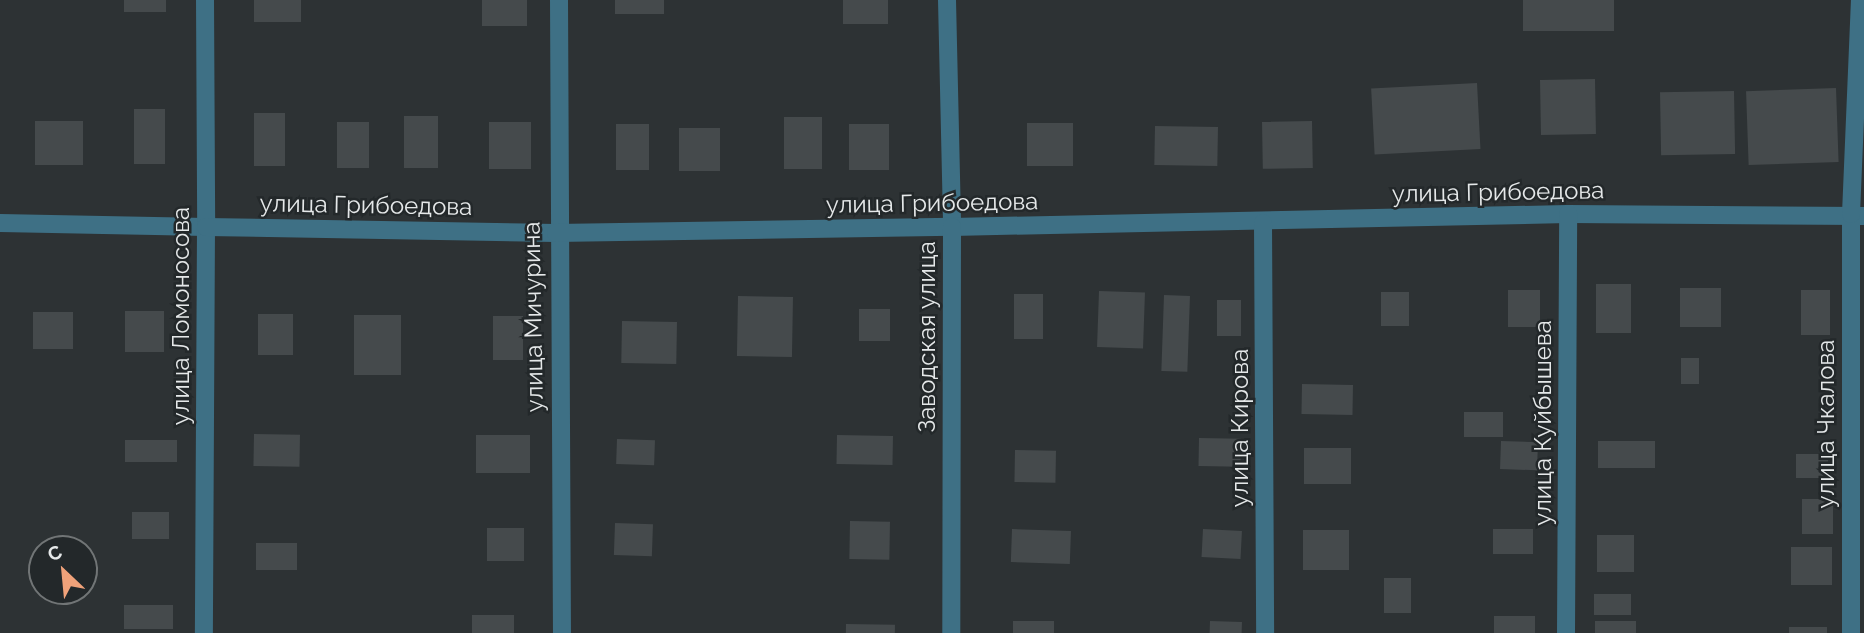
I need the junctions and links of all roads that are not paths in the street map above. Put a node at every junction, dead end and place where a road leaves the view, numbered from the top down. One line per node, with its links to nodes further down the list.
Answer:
1 (205, 0): 9 (street, улица Ломоносова)
2 (559, 0): 11 (street, улица Мичурина)
3 (947, 0): 10 (street, Заводская улица)
4 (1860, 0): 6 (street, улица Чкалова)
5 (1568, 214): 6 (street, улица Грибоедова); 8 (street, улица Грибоедова); 16 (street, улица Куйбышева)
6 (1857, 215): 17 (street, улица Чкалова)
7 (0, 223): 9 (street, улица Грибоедова)
8 (1263, 223): 10 (street, улица Грибоедова); 15 (street, улица Кирова)
9 (206, 227): 11 (street, улица Грибоедова); 12 (street, улица Ломоносова)
10 (952, 227): 11 (street, улица Грибоедова); 14 (street, Заводская улица)
11 (556, 233): 13 (street, улица Мичурина)
12 (204, 633)
13 (562, 633)
14 (951, 633)
15 (1265, 633)
16 (1566, 633)
17 (1851, 633)

